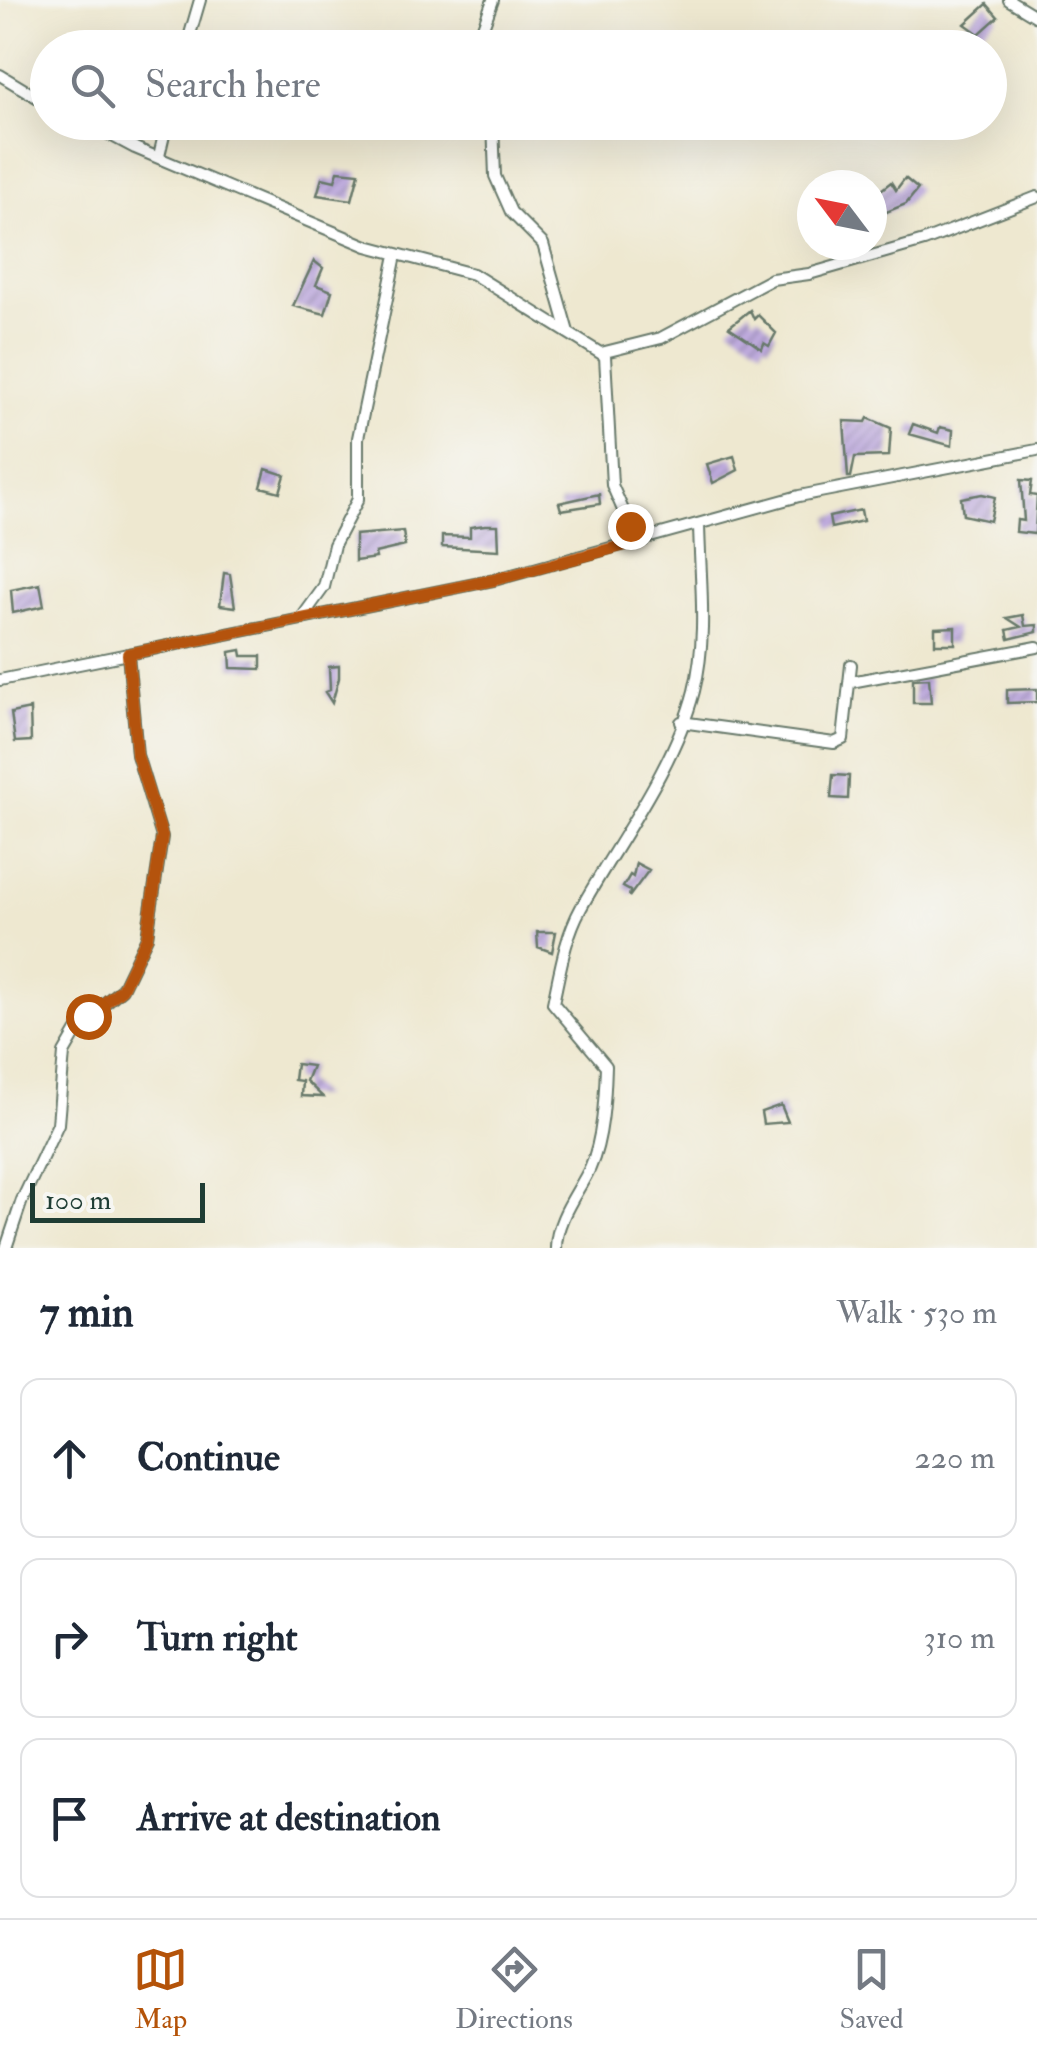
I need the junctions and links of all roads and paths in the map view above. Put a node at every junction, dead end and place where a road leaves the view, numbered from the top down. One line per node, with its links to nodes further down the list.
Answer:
1 (200, 0): 5 (street)
2 (494, 0): 6 (street)
3 (1009, 0): 4 (street)
4 (1037, 18)
5 (191, 30)
6 (482, 30)
7 (0, 75): 8 (street)
8 (30, 93)
9 (125, 140): 12 (street)
10 (163, 140): 12 (street)
11 (494, 140): 15 (street)
12 (160, 156): 14 (street)
13 (1037, 197): 16 (street)
14 (396, 255): 15 (street); 20 (street)
15 (569, 333): 16 (street)
16 (601, 353): 19 (street)
17 (1037, 450): 18 (street)
18 (699, 524): 19 (street); 26 (street)
19 (644, 540): 20 (street)
20 (303, 616): 22 (street)
21 (1037, 646): 25 (street)
22 (128, 654): 24 (street); 27 (street)
23 (852, 666): 25 (street)
24 (0, 680)
25 (851, 682): 26 (street)
26 (681, 722): 28 (street)
27 (6, 1248)
28 (556, 1248)

